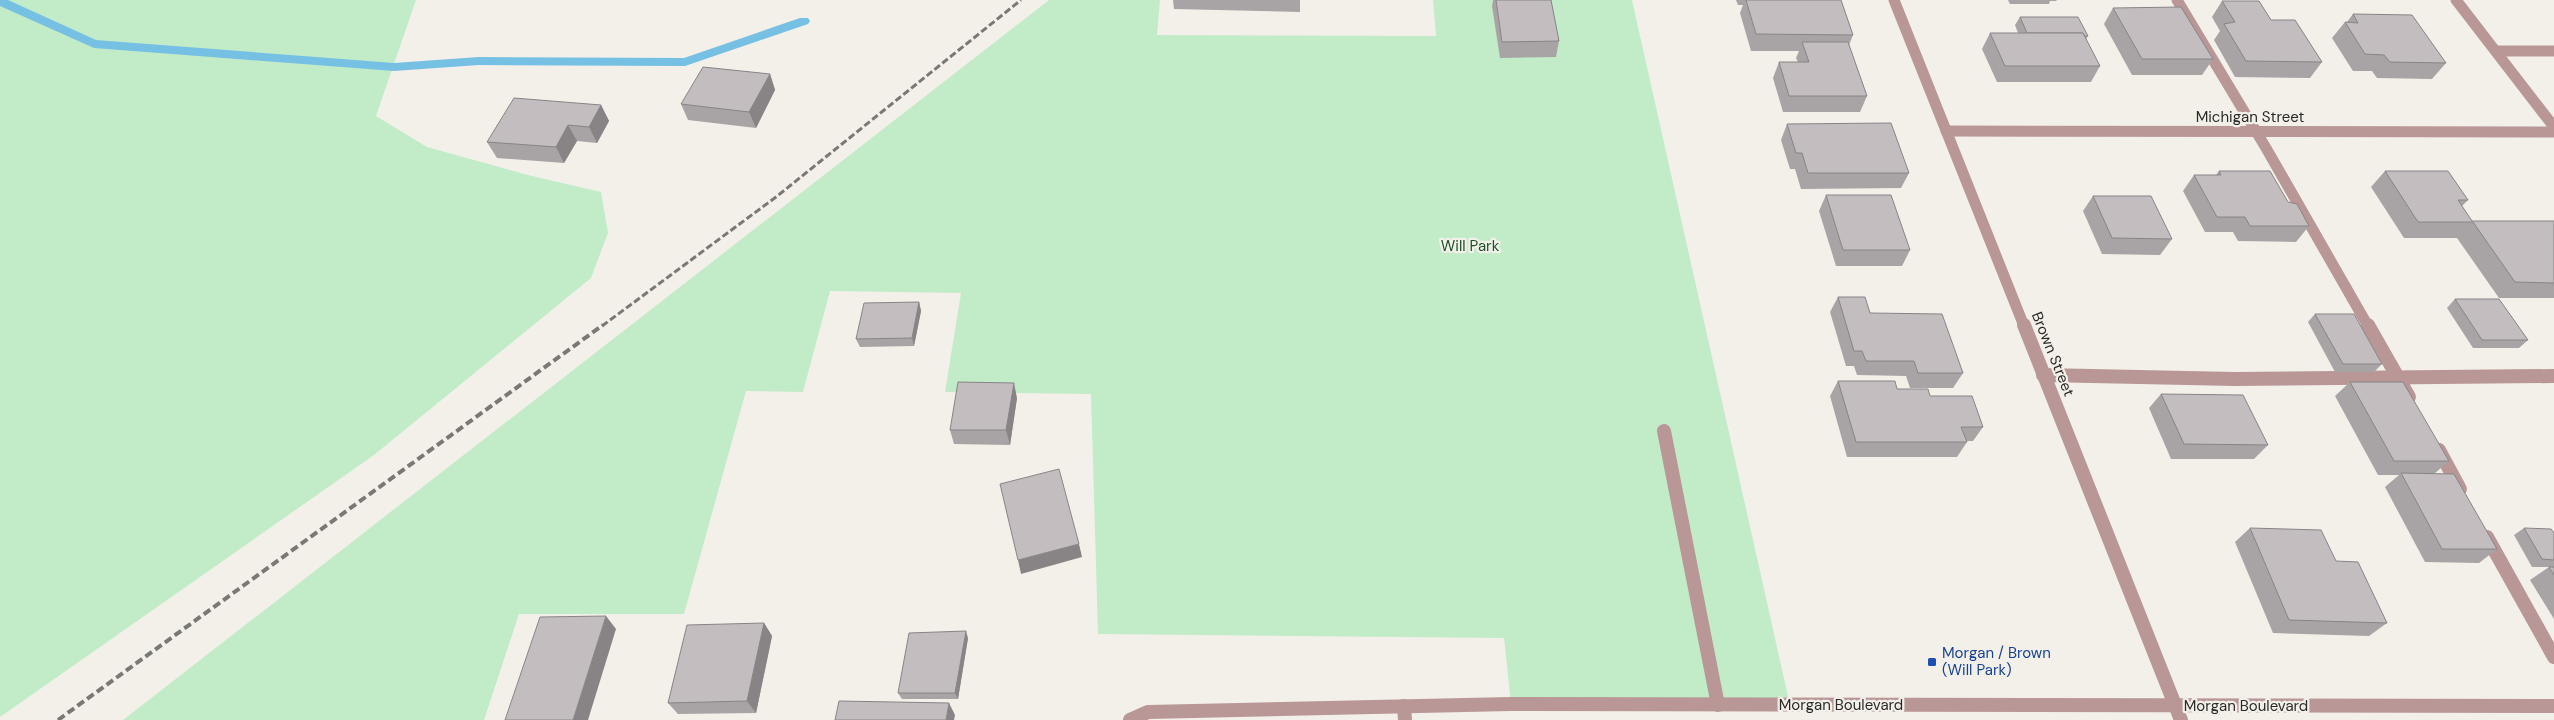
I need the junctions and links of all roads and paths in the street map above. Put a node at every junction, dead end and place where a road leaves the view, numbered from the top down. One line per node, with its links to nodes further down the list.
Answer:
1 (1894, 0): 7 (street, Brown Street)
2 (2177, 0): 8 (street)
3 (2456, 0): 4 (street)
4 (2496, 51): 5 (street); 6 (street)
5 (2554, 51)
6 (2554, 127)
7 (1946, 131): 8 (street, Michigan Street); 10 (street, Brown Street)
8 (2256, 132): 9 (street, Michigan Street); 12 (street)
9 (2554, 132)
10 (2043, 374): 12 (street); 20 (street, Brown Street)
11 (2554, 376): 12 (street)
12 (2399, 378): 13 (street)
13 (2414, 405)
14 (1664, 431): 19 (street)
15 (2433, 440): 16 (street)
16 (2467, 500)
17 (2481, 526): 18 (street)
18 (2554, 657)
19 (1718, 705): 20 (street, Morgan Boulevard); 22 (street, Morgan Boulevard)
20 (2176, 706): 21 (street, Morgan Boulevard); 24 (street, Brown Street)
21 (2554, 706)
22 (1405, 713): 23 (street, Morgan Boulevard)
23 (1130, 720)
24 (2181, 720)

